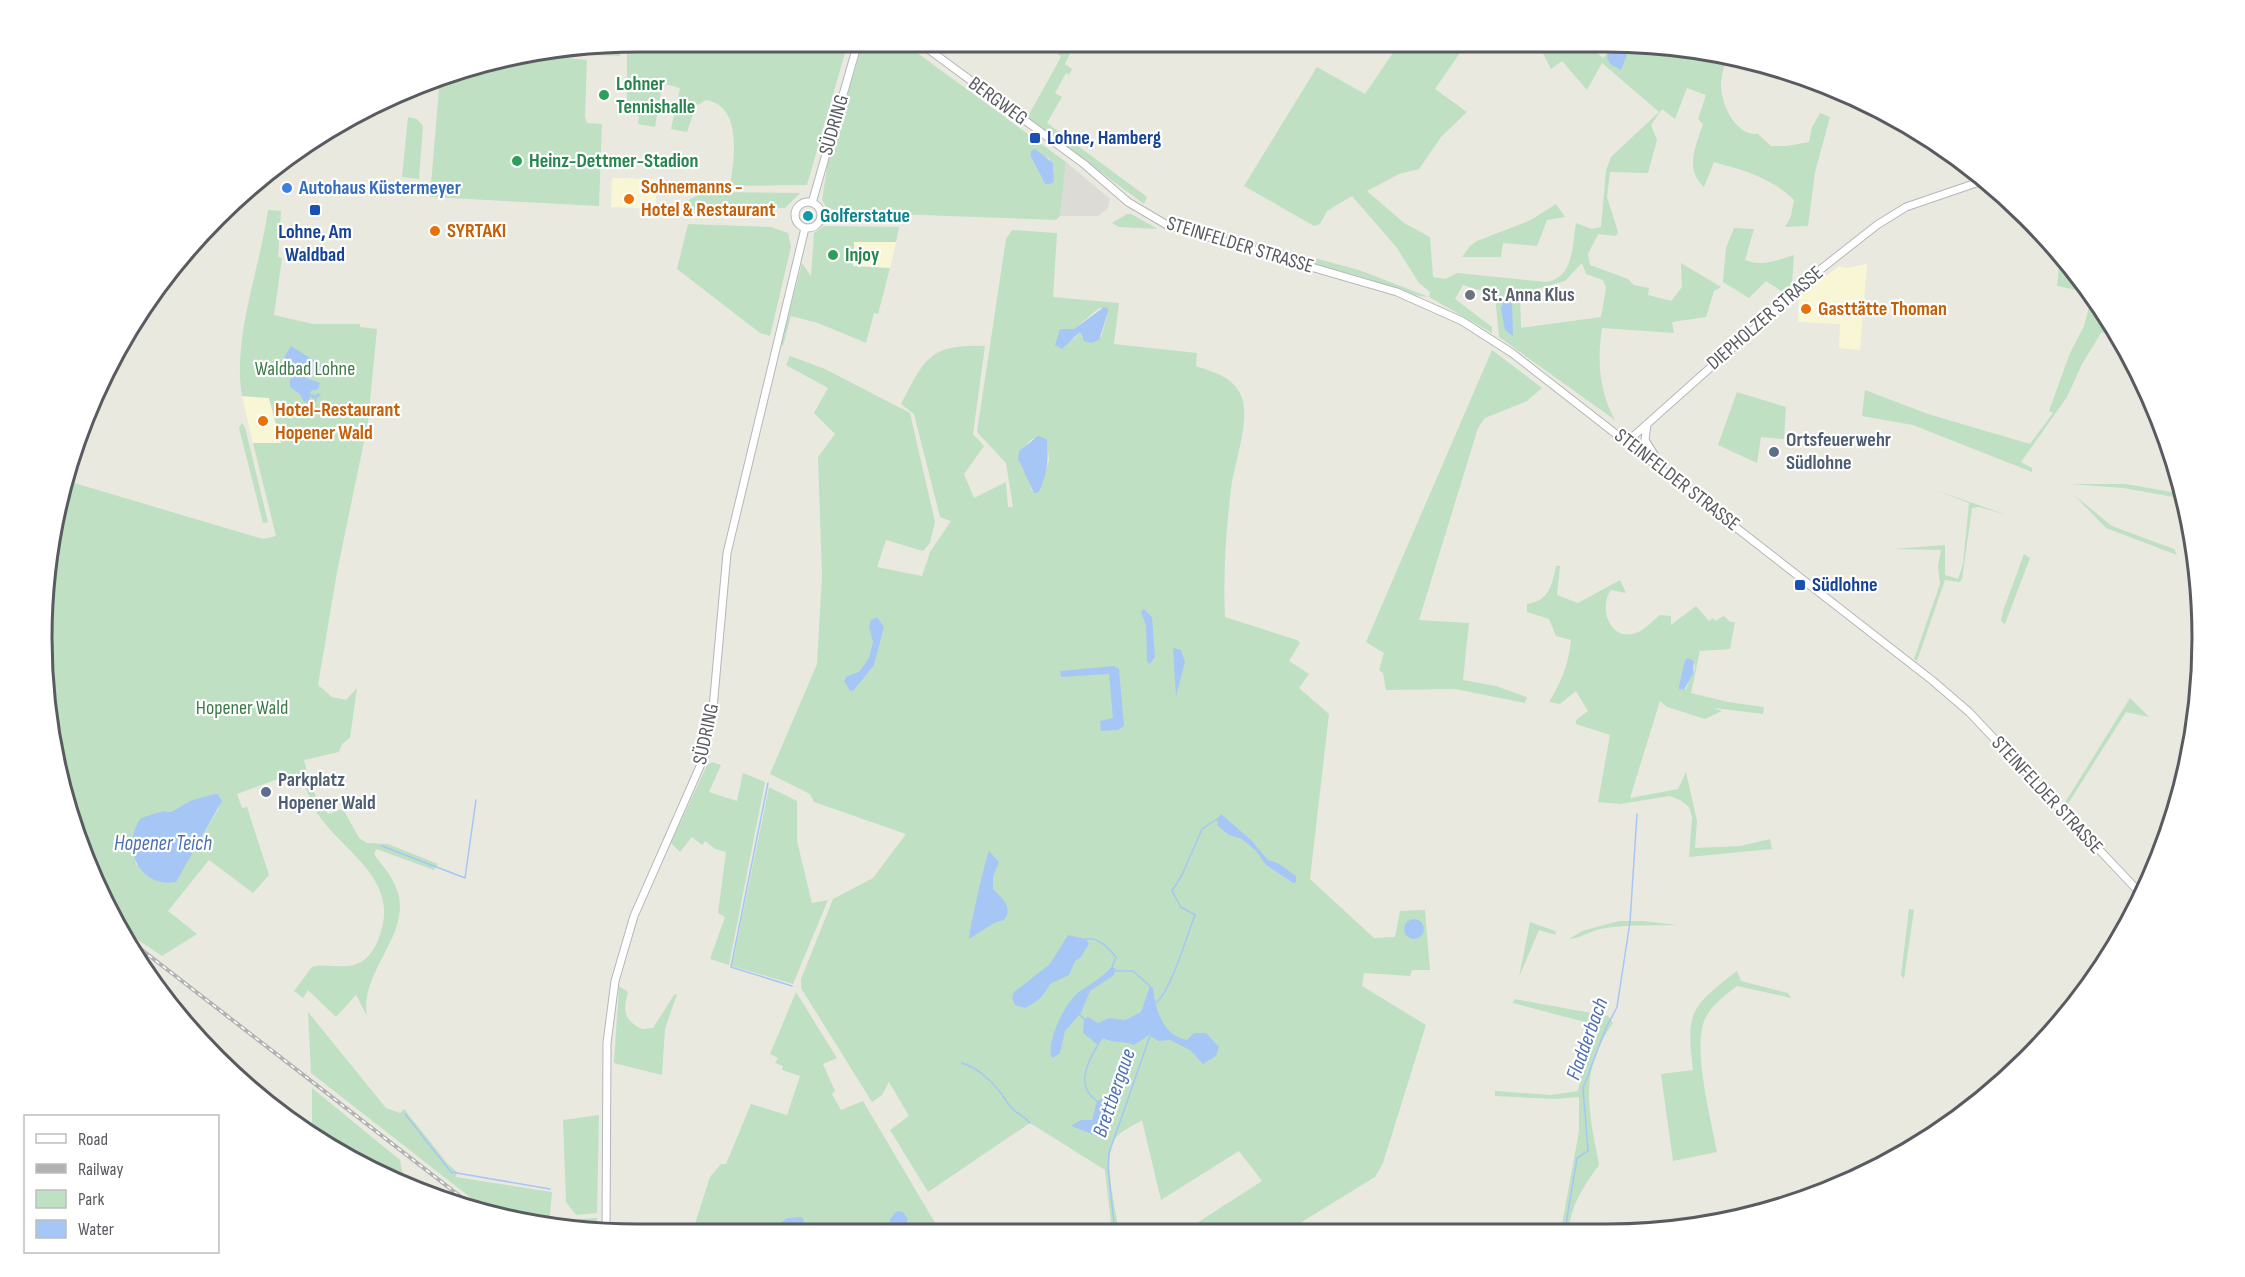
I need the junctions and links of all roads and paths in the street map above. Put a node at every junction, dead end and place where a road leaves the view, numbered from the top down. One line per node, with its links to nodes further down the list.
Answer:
1 (855, 52): 5 (main road, SÜDRING)
2 (932, 52): 4 (main road, BERGWEG)
3 (1975, 183): 7 (main road, DIEPHOLZER STRASSE)
4 (1128, 202): 8 (main road, STEINFELDER STRASSE)
5 (812, 203): 6 (main road); 6 (main road)
6 (805, 228): 11 (main road, SÜDRING)
7 (1648, 421): 8 (main road, DIEPHOLZER STRASSE); 9 (main road)
8 (1628, 441): 9 (main road, STEINFELDER STRASSE)
9 (1663, 468): 10 (main road, STEINFELDER STRASSE)
10 (2136, 889)
11 (606, 1223)

